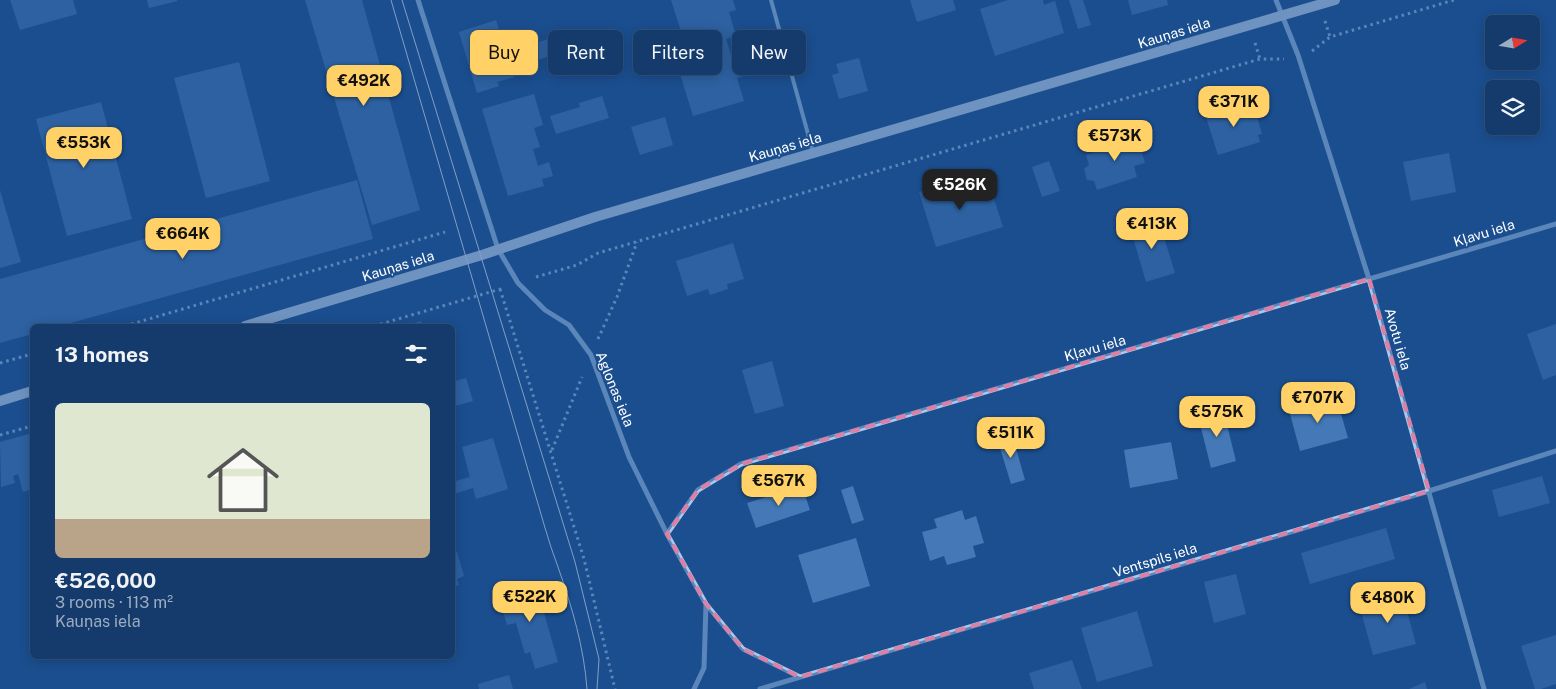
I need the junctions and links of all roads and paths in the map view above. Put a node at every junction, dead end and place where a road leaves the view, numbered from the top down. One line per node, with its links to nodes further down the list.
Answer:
1 (418, 0): 16 (street, Aglonas iela)
2 (771, 0): 13 (lane)
3 (1276, 0): 6 (street, Avotu iela)
4 (1335, 0): 6 (street, Kauņas iela)
5 (1454, 0): 8 (path)
6 (1283, 16): 13 (street, Kauņas iela); 17 (street, Avotu iela)
7 (1325, 20): 8 (path)
8 (1330, 37): 10 (path)
9 (1255, 42): 11 (path)
10 (1315, 50)
11 (1260, 59): 12 (path); 18 (path)
12 (1280, 60)
13 (813, 153): 16 (street, Kauņas iela)
14 (1556, 224): 17 (street, Kļavu iela)
15 (444, 232): 20 (path)
16 (498, 249): 18 (street, Aglonas iela); 21 (street, Kauņas iela)
17 (1369, 279): 30 (street, Avotu iela); 31 (street, Kļavu iela)
18 (518, 283): 19 (path); 31 (street, Aglonas iela)
19 (500, 289): 22 (path); 34 (path)
20 (132, 324)
21 (252, 324)
22 (381, 324)
23 (30, 355): 24 (path)
24 (0, 363)
25 (30, 392): 26 (street)
26 (0, 400)
27 (30, 427): 28 (path)
28 (0, 435)
29 (1556, 451): 30 (street, Ventspils iela)
30 (1429, 491): 33 (street, Ventspils iela); 37 (street, Avotu iela)
31 (667, 534): 32 (street, Aglonas iela)
32 (706, 604): 33 (street, Aglonas iela); 35 (street)
33 (800, 677): 36 (street, Ventspils iela)
34 (615, 689)
35 (694, 689)
36 (760, 689)
37 (1484, 689)

